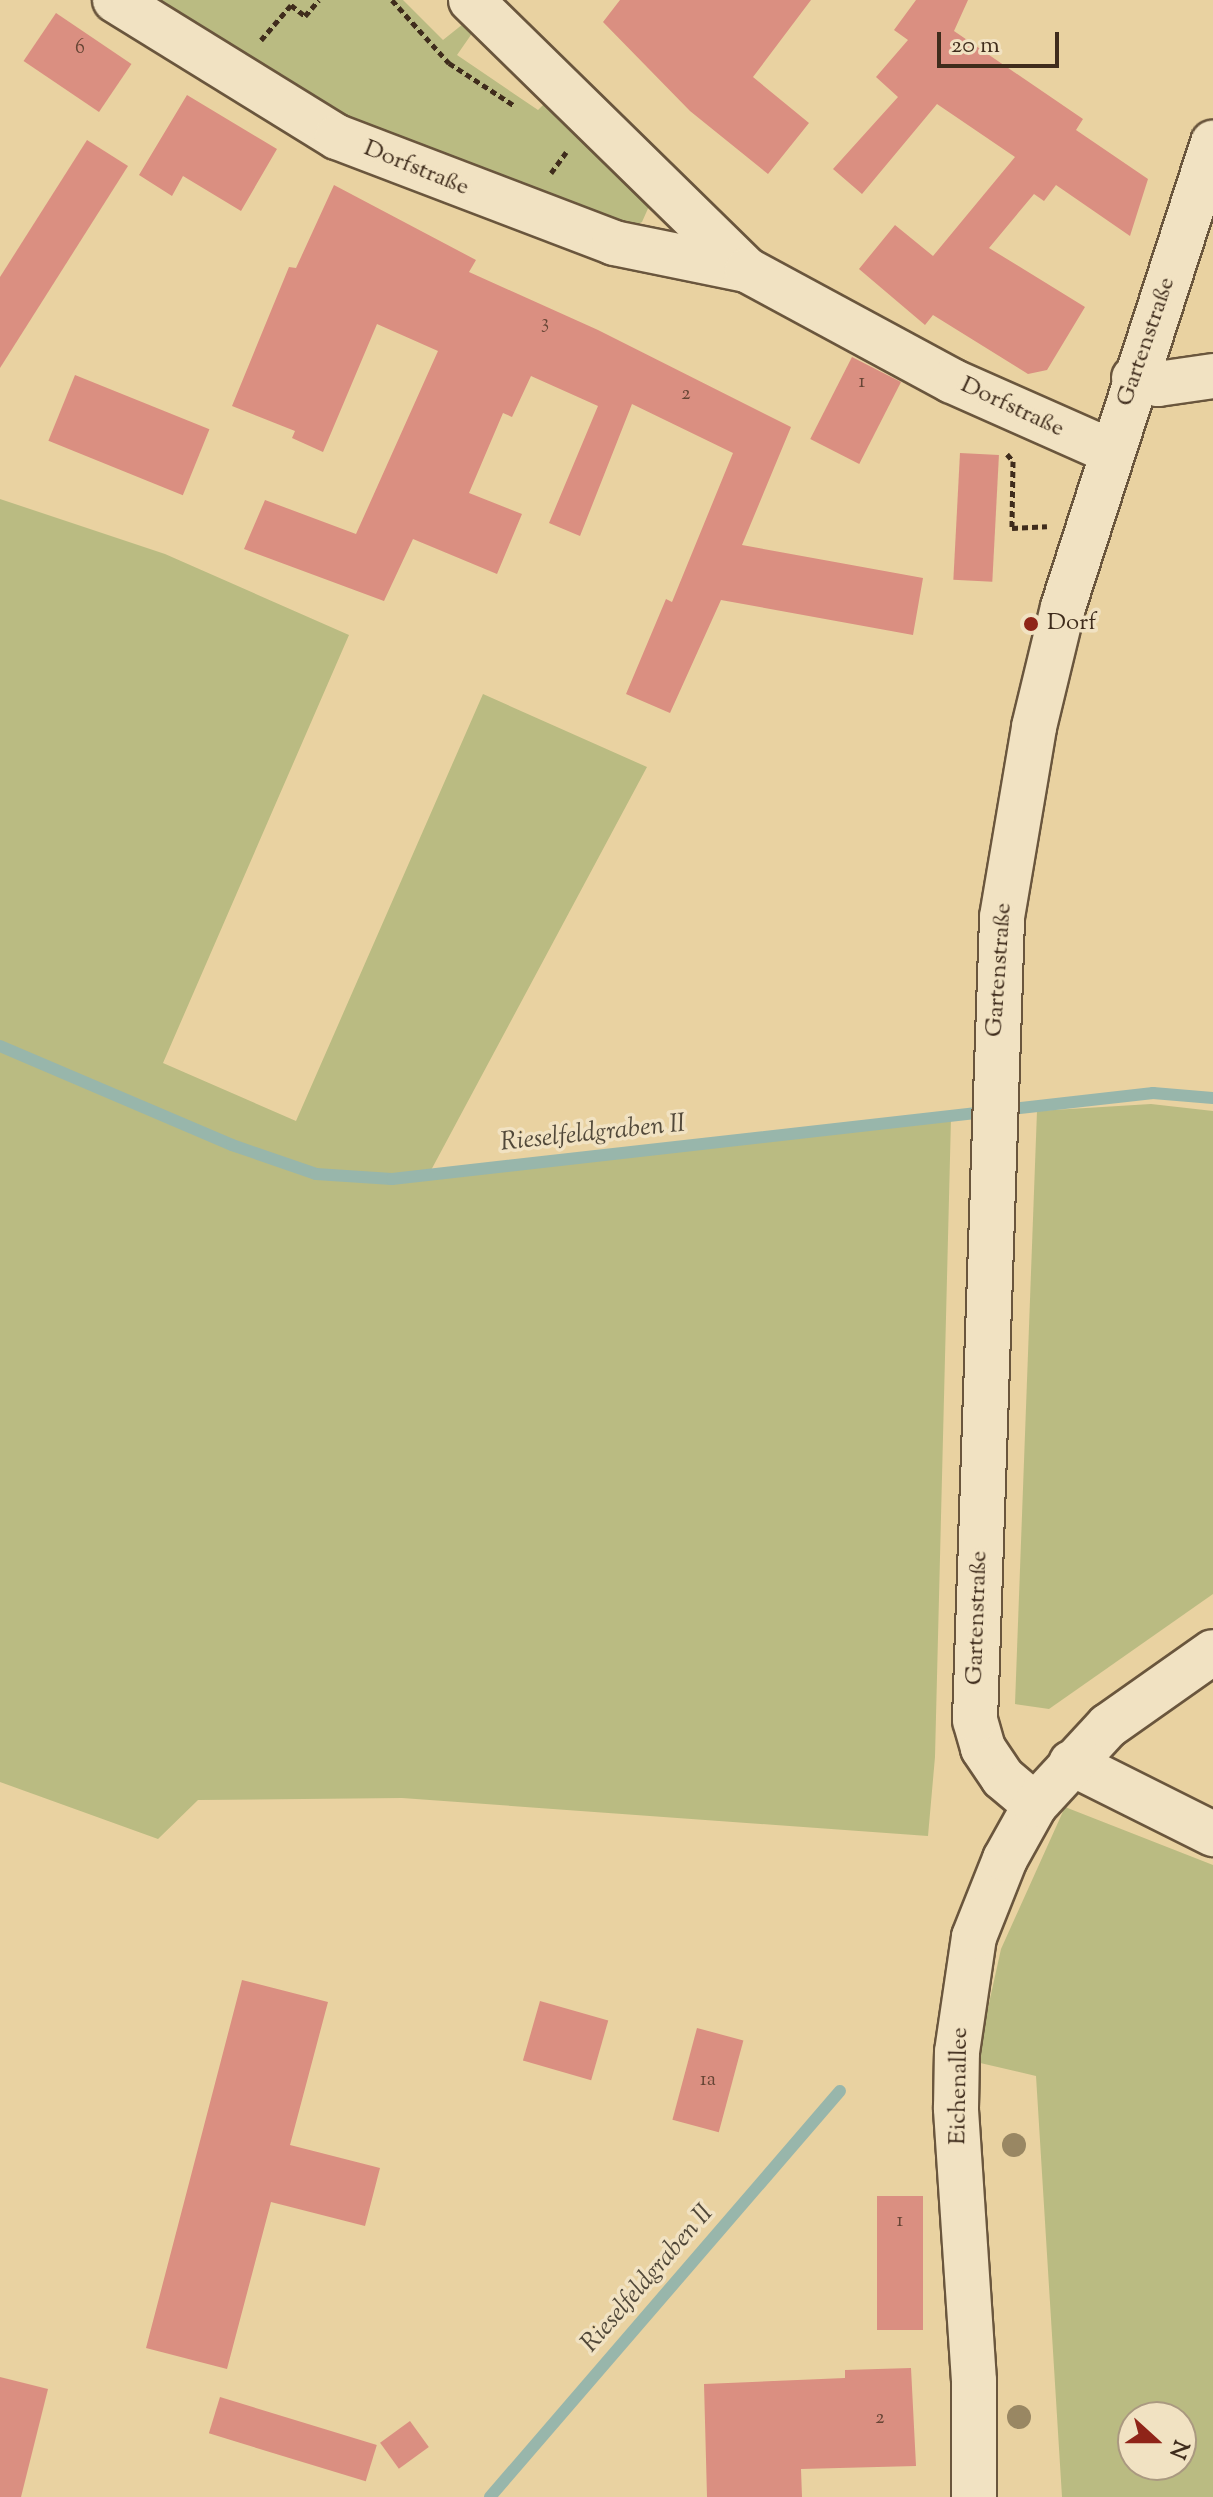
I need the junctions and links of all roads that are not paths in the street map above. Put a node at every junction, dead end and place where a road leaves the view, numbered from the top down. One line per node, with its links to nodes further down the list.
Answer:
1 (115, 0): 4 (street, Dorfstraße)
2 (471, 0): 4 (street, Dorfstraße)
3 (1213, 143): 6 (street, Gartenstraße)
4 (747, 270): 7 (street, Dorfstraße)
5 (1213, 376): 6 (street)
6 (1134, 378): 7 (street, Gartenstraße)
7 (1110, 451): 10 (street, Gartenstraße)
8 (1213, 1652): 9 (street, Eichenallee)
9 (1071, 1763): 10 (street, Eichenallee); 11 (street)
10 (1035, 1805): 12 (street, Eichenallee)
11 (1213, 1834)
12 (974, 2381): 13 (street, Eichenallee); 14 (street, Eichenallee)
13 (974, 2497)
14 (991, 2497)

